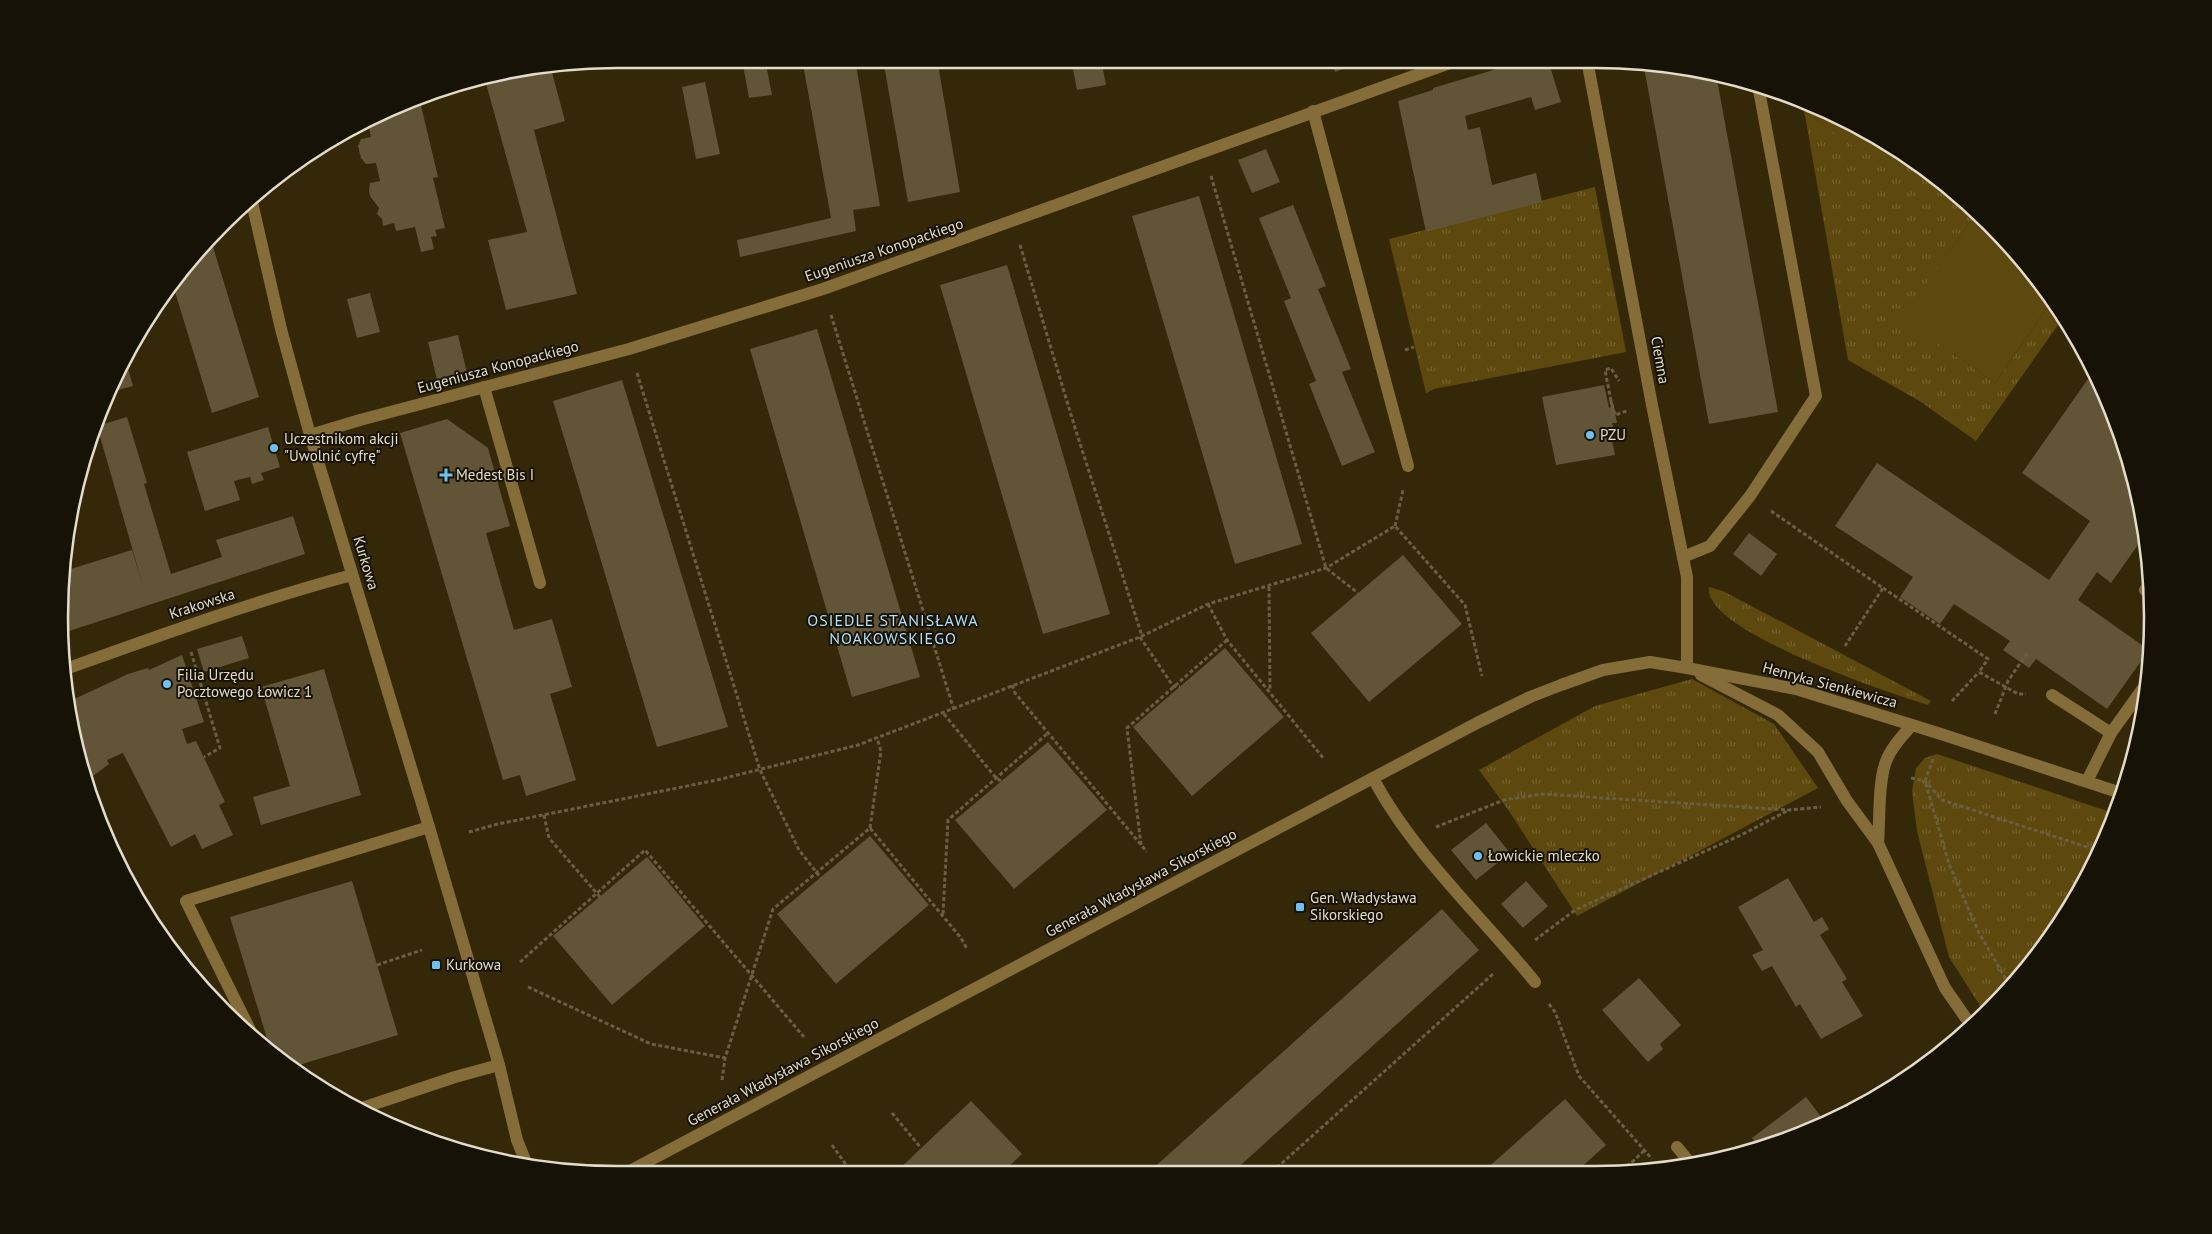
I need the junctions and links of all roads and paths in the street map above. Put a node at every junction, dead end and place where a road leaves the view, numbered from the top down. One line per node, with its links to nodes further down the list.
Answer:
1 (1435, 68): 4 (street, Eugeniusza Konopackiego)
2 (1589, 68): 19 (street, Ciemna)
3 (1760, 93): 17 (street)
4 (1313, 111): 11 (street, Eugeniusza Konopackiego); 16 (street)
5 (1209, 171): 20 (path)
6 (254, 205): 15 (street, Kurkowa)
7 (1019, 241): 28 (path)
8 (831, 315): 44 (path)
9 (636, 373): 54 (path)
10 (1622, 384): 12 (path)
11 (484, 387): 15 (street, Eugeniusza Konopackiego); 22 (street)
12 (1611, 401): 13 (path); 14 (path)
13 (1622, 413)
14 (1611, 416)
15 (310, 435): 21 (street, Kurkowa)
16 (1408, 466): 18 (path)
17 (1750, 496): 19 (street); 24 (path)
18 (1395, 526): 20 (path); 35 (path)
19 (1683, 557): 33 (street, Ciemna)
20 (1326, 568): 23 (path); 25 (path)
21 (352, 574): 27 (street, Krakowska); 64 (street, Kurkowa)
22 (540, 583)
23 (1269, 587): 26 (path); 40 (path)
24 (1883, 588): 30 (path); 34 (path)
25 (1358, 593)
26 (1208, 604): 28 (path); 29 (path)
27 (183, 627): 32 (street, Krakowska); 52 (path)
28 (1141, 636): 36 (path); 37 (path)
29 (1227, 640): 37 (path); 40 (path)
30 (1845, 646)
31 (2027, 653): 39 (path)
32 (70, 667)
33 (1688, 668): 47 (street, Henryka Sienkiewicza); 56 (street, Generała Władysława Sikorskiego); 68 (street)
34 (1979, 672): 39 (path); 43 (path)
35 (1482, 676)
36 (1012, 685): 44 (path); 48 (path)
37 (1173, 686): 38 (path); 69 (path)
38 (1180, 686)
39 (2005, 687): 46 (path)
40 (1270, 692): 53 (path)
41 (2139, 694): 49 (street)
42 (2052, 696): 49 (street)
43 (1952, 701)
44 (954, 710): 45 (path)
45 (944, 714): 50 (path); 55 (path)
46 (1995, 714)
47 (1912, 725): 60 (street, Henryka Sienkiewicza); 68 (street)
48 (1048, 733): 55 (path); 69 (path)
49 (2111, 733): 60 (street)
50 (877, 738): 54 (path); 65 (path)
51 (1935, 753): 59 (path)
52 (204, 758)
53 (1324, 759)
54 (760, 770): 63 (path); 72 (path)
55 (996, 778): 58 (path); 76 (path)
56 (1373, 778): 67 (street); 99 (street, Generała Władysława Sikorskiego)
57 (1911, 778): 59 (path)
58 (1001, 781)
59 (1925, 781): 70 (path); 82 (path)
60 (2087, 782): 61 (street, Henryka Sienkiewicza)
61 (2116, 791)
62 (1826, 807): 67 (path)
63 (544, 815): 66 (path); 74 (path)
64 (430, 827): 86 (street); 89 (street, Kurkowa)
65 (870, 828): 72 (path); 76 (path)
66 (468, 832)
67 (1411, 838): 83 (street)
68 (1878, 843): 85 (street)
69 (1141, 845): 71 (path)
70 (2093, 850)
71 (1147, 852)
72 (816, 872): 73 (path); 81 (path)
73 (820, 878)
74 (596, 894): 75 (path); 79 (path); 81 (path)
75 (600, 896)
76 (943, 915): 77 (path)
77 (966, 949)
78 (422, 950): 80 (path)
79 (520, 962)
80 (377, 965)
81 (752, 974): 87 (path); 88 (path)
82 (2007, 981)
83 (1535, 982): 98 (path)
84 (528, 987): 88 (path)
85 (1968, 1021)
86 (246, 1022)
87 (804, 1037)
88 (725, 1058): 90 (path)
89 (500, 1065): 91 (street); 96 (street, Kurkowa)
90 (722, 1080)
91 (367, 1106)
92 (892, 1113): 95 (path)
93 (832, 1145): 100 (path)
94 (1677, 1147): 97 (street)
95 (921, 1148)
96 (524, 1158)
97 (1687, 1159)
98 (1628, 1165)
99 (639, 1166)
100 (847, 1166)

